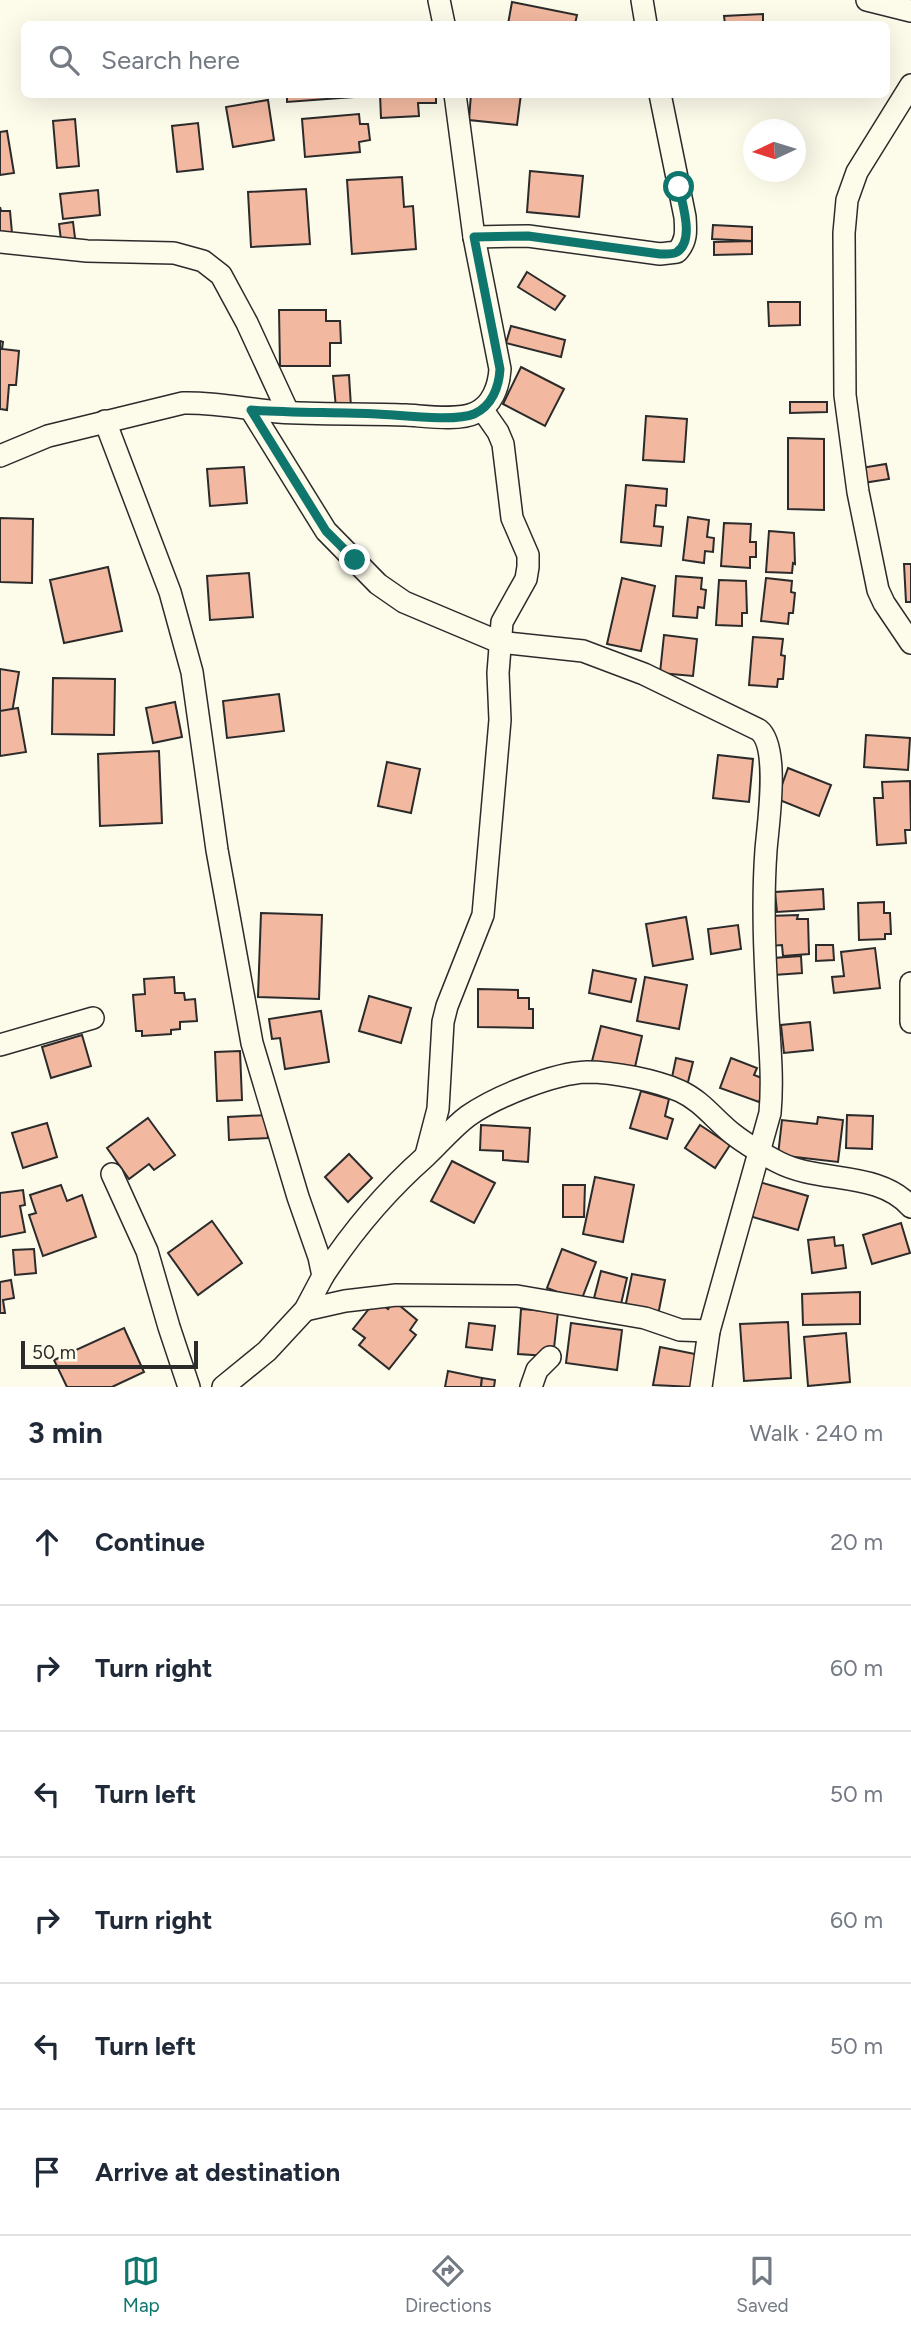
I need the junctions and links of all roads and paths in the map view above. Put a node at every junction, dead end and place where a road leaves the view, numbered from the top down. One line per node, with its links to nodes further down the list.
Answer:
1 (439, 0): 5 (street)
2 (642, 0): 6 (street)
3 (867, 0): 4 (street)
4 (911, 10)
5 (442, 21)
6 (646, 21)
7 (911, 85): 18 (street)
8 (456, 98): 10 (street)
9 (661, 98): 10 (street)
10 (474, 237): 12 (street)
11 (0, 242): 14 (street)
12 (482, 409): 14 (street); 17 (street)
13 (251, 410): 14 (street); 15 (street); 17 (street)
14 (288, 412)
15 (105, 421): 16 (street); 27 (street)
16 (0, 456)
17 (499, 642): 23 (street); 24 (street)
18 (911, 643)
19 (911, 983): 21 (street)
20 (93, 1018): 22 (street)
21 (911, 1022)
22 (0, 1045)
23 (758, 1152): 24 (street); 26 (street); 29 (street)
24 (426, 1156): 27 (street)
25 (112, 1174): 31 (street)
26 (911, 1207)
27 (323, 1276): 28 (street)
28 (305, 1310): 29 (street); 32 (street)
29 (709, 1331): 34 (street)
30 (550, 1357): 33 (street)
31 (189, 1387)
32 (223, 1387)
33 (531, 1387)
34 (701, 1387)

